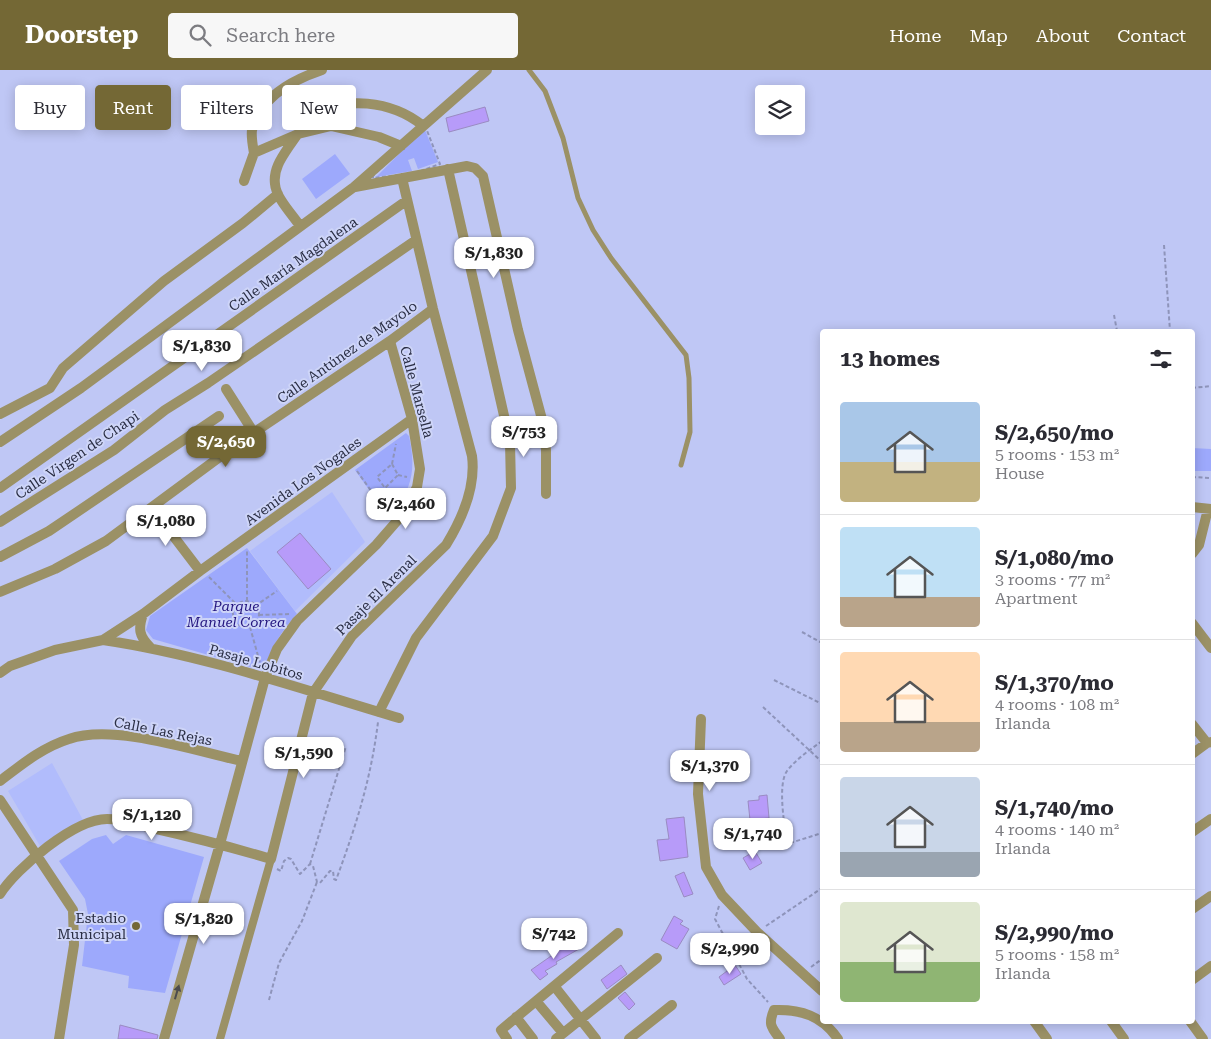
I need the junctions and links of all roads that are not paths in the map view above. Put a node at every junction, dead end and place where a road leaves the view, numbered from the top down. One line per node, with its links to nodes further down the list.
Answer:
1 (322, 70): 7 (street)
2 (486, 70): 4 (street)
3 (529, 70): 24 (lane)
4 (424, 126): 5 (street); 6 (street)
5 (298, 134): 6 (street); 7 (street); 12 (street)
6 (401, 146): 11 (street)
7 (254, 154): 10 (street)
8 (448, 169): 9 (street); 26 (street); 43 (street)
9 (402, 178): 11 (street); 13 (street, Pasaje El Arenal)
10 (244, 181)
11 (354, 187): 14 (street)
12 (278, 194): 14 (street); 19 (street)
13 (406, 201): 15 (street, Pasaje El Arenal); 25 (street, Calle María Magdalena)
14 (300, 226): 23 (street)
15 (416, 240): 16 (street, Pasaje El Arenal); 30 (street, Calle Virgen de Chapi)
16 (433, 309): 17 (street, Calle Antúnez de Mayolo); 42 (street, Pasaje El Arenal)
17 (390, 341): 21 (street, Calle Marsella); 22 (street, Calle Antúnez de Mayolo)
18 (226, 389): 22 (street)
19 (0, 414)
20 (219, 416): 32 (street)
21 (412, 419): 33 (street, Avenida Los Nogales); 41 (street, Calle Marsella)
22 (254, 433): 28 (street, Calle Antúnez de Mayolo)
23 (0, 442)
24 (681, 465)
25 (0, 488)
26 (546, 494)
27 (1195, 507): 29 (street)
28 (152, 508): 33 (street); 34 (street, Calle Antúnez de Mayolo)
29 (1210, 509): 31 (street)
30 (0, 522)
31 (1195, 550)
32 (0, 557)
33 (200, 571): 35 (street, Avenida Los Nogales)
34 (0, 592)
35 (143, 614): 37 (street, Avenida Los Nogales); 38 (street)
36 (1195, 627): 39 (street)
37 (103, 640): 38 (street, Pasaje Lobitos); 40 (street, Avenida Los Nogales)
38 (150, 647): 41 (street, Pasaje Lobitos)
39 (1211, 648)
40 (0, 673)
41 (265, 678): 42 (street, Pasaje Lobitos); 49 (street, Calle Marsella)
42 (313, 692): 43 (street, Pasaje Lobitos); 56 (street, Pasaje El Arenal)
43 (380, 712): 44 (street, Pasaje Lobitos)
44 (399, 718)
45 (701, 719): 65 (street)
46 (1195, 727): 47 (street)
47 (1209, 743): 48 (street)
48 (1195, 752)
49 (242, 761): 50 (street, Calle Las Rejas); 54 (street, Calle Marsella)
50 (0, 781)
51 (0, 800): 55 (street)
52 (1211, 819): 53 (street)
53 (1195, 830)
54 (220, 844): 55 (street); 56 (street); 78 (street, Calle Marsella, one-way to 54)
55 (37, 854): 57 (street); 77 (street)
56 (271, 859): 79 (street)
57 (0, 894)
58 (1211, 896): 59 (street)
59 (1195, 907)
60 (618, 932): 64 (street)
61 (657, 958): 69 (street)
62 (1211, 966): 63 (street)
63 (1195, 978)
64 (556, 987): 66 (street); 69 (street)
65 (820, 989)
66 (536, 1001): 68 (street); 75 (street)
67 (672, 1006): 83 (street)
68 (516, 1018): 80 (street); 81 (street)
69 (580, 1020): 75 (street); 82 (street)
70 (820, 1020): 84 (street)
71 (825, 1024): 85 (street)
72 (1036, 1024): 86 (street)
73 (1113, 1024): 76 (street)
74 (1192, 1024): 87 (street)
75 (560, 1036)
76 (1121, 1038)
77 (59, 1039)
78 (164, 1039)
79 (220, 1039)
80 (506, 1039)
81 (533, 1039)
82 (596, 1039)
83 (629, 1039)
84 (780, 1039)
85 (838, 1039)
86 (1046, 1039)
87 (1203, 1039)

